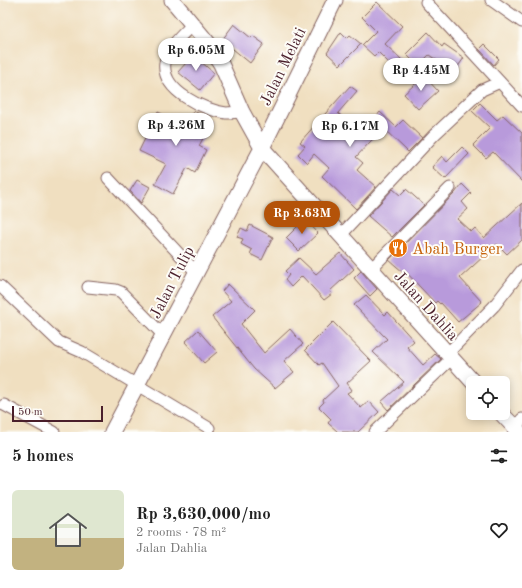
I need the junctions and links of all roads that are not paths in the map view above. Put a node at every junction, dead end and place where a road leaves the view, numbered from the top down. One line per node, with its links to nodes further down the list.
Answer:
1 (172, 0): 6 (main road, Jalan Dahlia)
2 (335, 0): 10 (main road, Jalan Melati)
3 (491, 0): 5 (street)
4 (426, 2): 7 (street)
5 (522, 22)
6 (193, 24): 9 (main road, Jalan Dahlia); 9 (street)
7 (500, 82): 8 (street); 13 (street)
8 (522, 106)
9 (242, 112): 10 (main road, Jalan Dahlia)
10 (262, 148): 13 (main road, Jalan Dahlia); 16 (main road, Jalan Tulip)
11 (108, 178): 16 (street)
12 (450, 188): 14 (street)
13 (340, 236): 14 (main road, Jalan Dahlia)
14 (370, 270): 20 (main road, Jalan Dahlia)
15 (522, 270): 20 (street)
16 (196, 272): 19 (main road, Jalan Tulip)
17 (0, 286): 22 (street)
18 (88, 287): 19 (street)
19 (164, 336): 22 (main road, Jalan Tulip)
20 (449, 356): 21 (main road, Jalan Dahlia); 29 (street)
21 (468, 376)
22 (137, 385): 26 (street); 28 (main road, Jalan Tulip)
23 (4, 405): 27 (street)
24 (510, 420): 25 (main road)
25 (518, 426)
26 (209, 428)
27 (54, 432)
28 (112, 432)
29 (375, 432)

